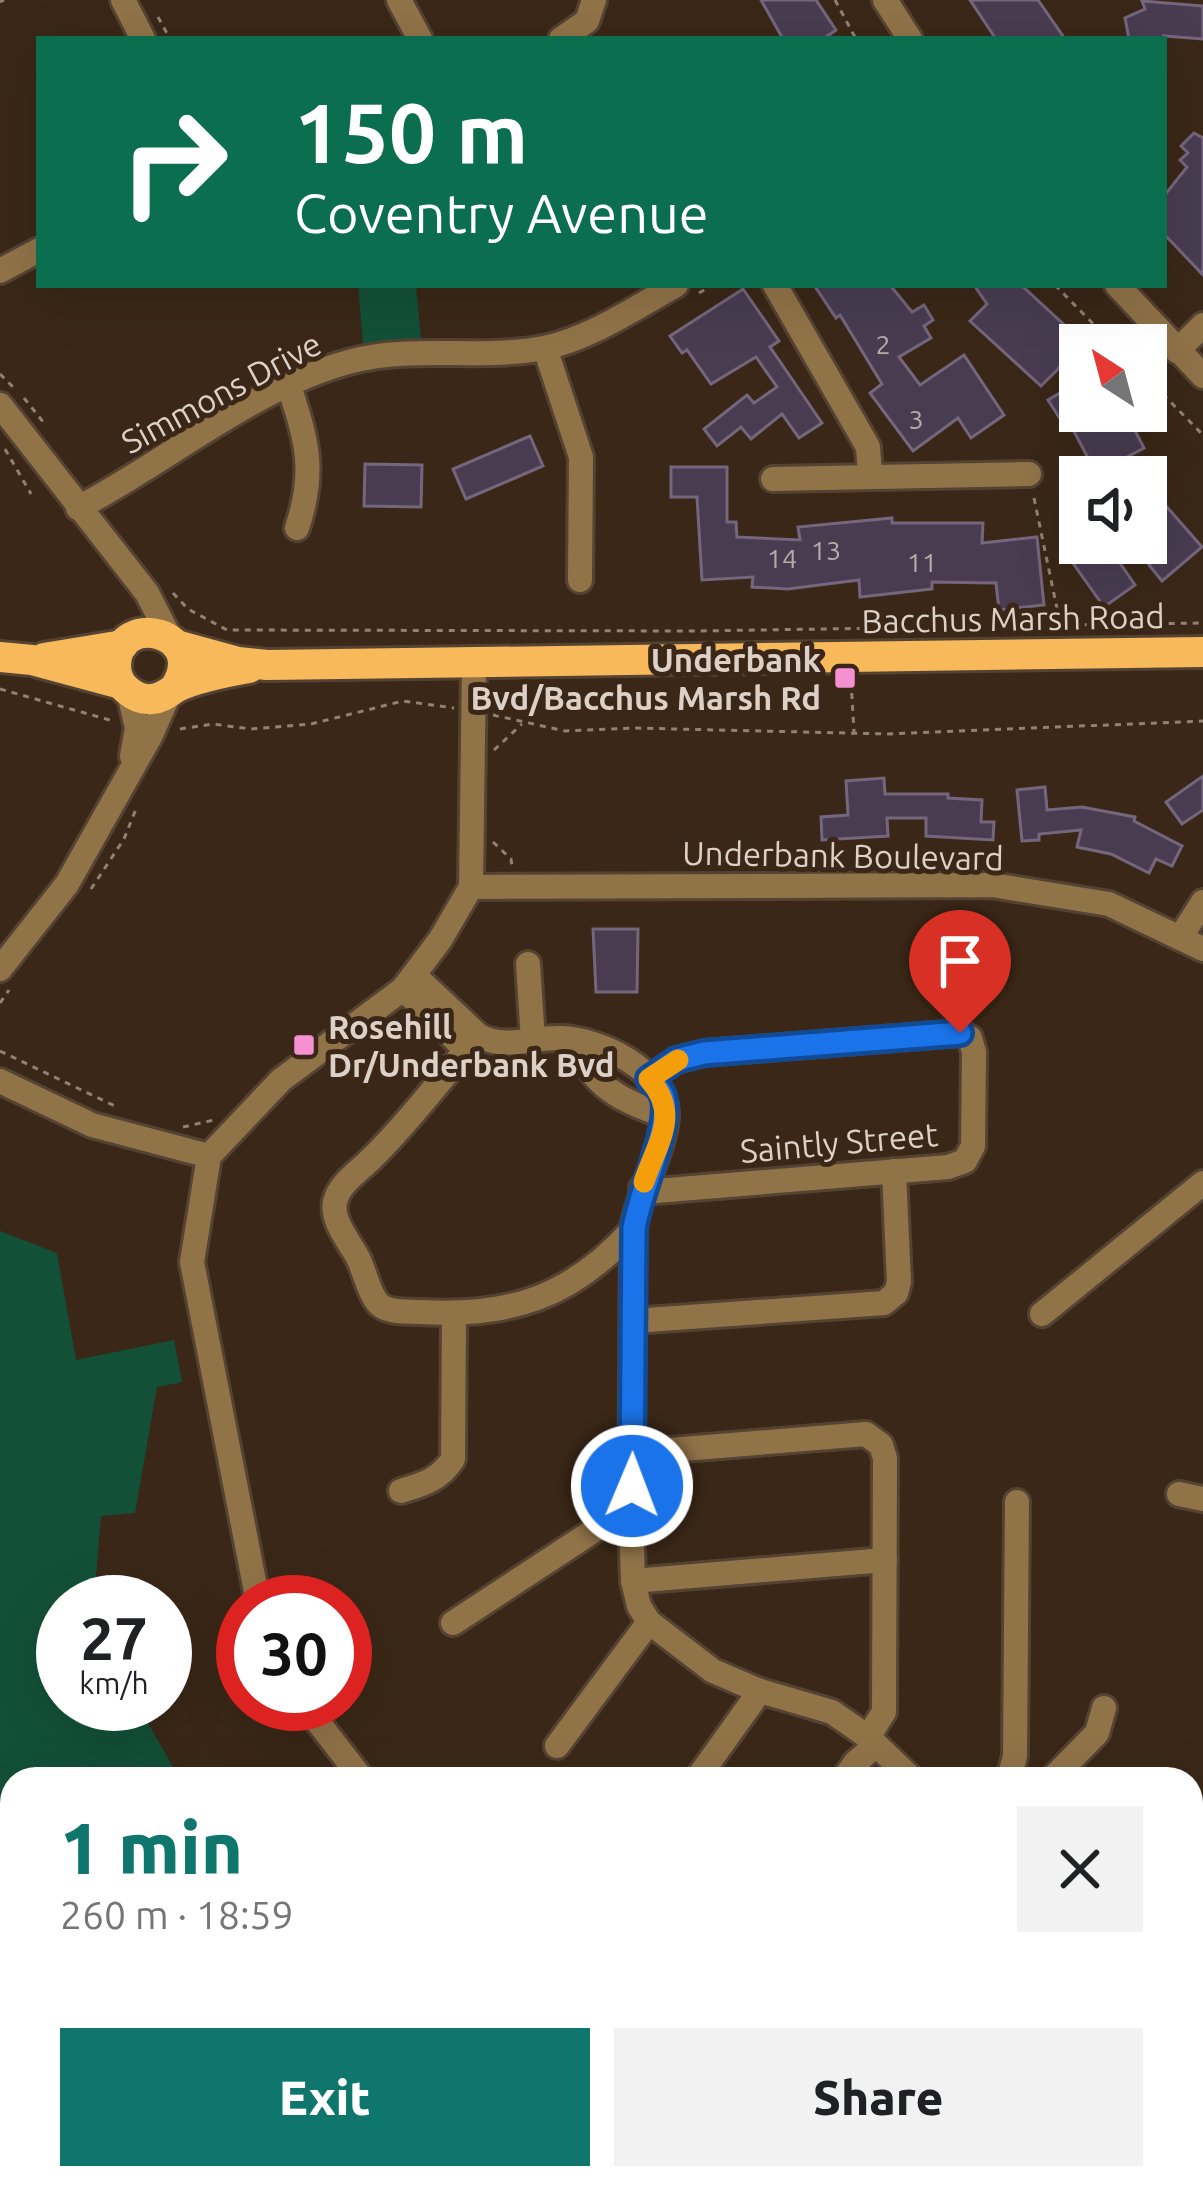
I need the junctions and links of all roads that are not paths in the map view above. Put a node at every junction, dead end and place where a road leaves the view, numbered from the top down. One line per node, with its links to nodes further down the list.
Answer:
1 (123, 0): 5 (street)
2 (399, 0): 6 (street)
3 (594, 0): 7 (street)
4 (885, 0): 8 (street)
5 (141, 36)
6 (419, 36)
7 (565, 36)
8 (908, 36)
9 (36, 252): 10 (street)
10 (0, 271)
11 (671, 288): 15 (street, Simmons Drive)
12 (777, 288): 20 (street)
13 (1120, 288): 16 (street)
14 (1203, 326): 16 (street)
15 (545, 348): 18 (street, Simmons Drive); 26 (street)
16 (1177, 351): 17 (street)
17 (1203, 376)
18 (289, 386): 23 (street, Simmons Drive); 24 (street)
19 (0, 405): 23 (street)
20 (870, 474): 21 (street); 22 (street)
21 (1029, 474)
22 (773, 479)
23 (78, 508): 25 (street)
24 (297, 528)
25 (135, 578): 27 (street); 28 (street)
26 (580, 580)
27 (125, 642): 28 (main road); 31 (main road); 34 (main road)
28 (173, 642): 33 (main road, Bacchus Marsh Road); 35 (main road)
29 (1197, 651): 32 (main road, Bacchus Marsh Road)
30 (0, 657): 31 (main road)
31 (32, 660): 34 (main road)
32 (473, 664): 33 (main road, Bacchus Marsh Road); 37 (street)
33 (267, 665): 35 (main road, Bacchus Marsh Road)
34 (125, 688): 35 (main road); 36 (street)
35 (172, 691): 36 (street)
36 (144, 731): 41 (street)
37 (470, 887): 39 (street, Underbank Boulevard); 42 (street)
38 (1203, 902): 39 (street)
39 (1192, 944)
40 (528, 964): 43 (street)
41 (0, 969)
42 (409, 982): 45 (street); 49 (street)
43 (533, 1040): 44 (street); 45 (street)
44 (573, 1040): 46 (street); 48 (street)
45 (472, 1043): 54 (street)
46 (649, 1079): 48 (street); 50 (street, Saintly Street)
47 (0, 1082): 49 (street)
48 (666, 1116): 52 (street)
49 (209, 1156): 62 (street)
50 (894, 1171): 52 (street, Saintly Street); 56 (street)
51 (1203, 1183): 55 (street)
52 (642, 1188): 53 (street)
53 (634, 1229): 54 (street); 56 (street)
54 (454, 1314): 58 (street)
55 (1042, 1314)
56 (633, 1322): 57 (street)
57 (634, 1453): 60 (street); 61 (street)
58 (400, 1491)
59 (1017, 1502): 75 (street)
60 (631, 1518): 63 (street); 65 (street)
61 (885, 1561): 63 (street); 69 (street)
62 (253, 1575)
63 (633, 1581): 64 (street)
64 (649, 1622): 66 (street); 70 (street)
65 (453, 1623)
66 (760, 1691): 69 (street); 72 (street)
67 (1104, 1708): 76 (street)
68 (325, 1731): 71 (street)
69 (872, 1741): 73 (street); 74 (street)
70 (557, 1746)
71 (353, 1767)
72 (706, 1767)
73 (852, 1767)
74 (899, 1767)
75 (1012, 1767)
76 (1064, 1767)

